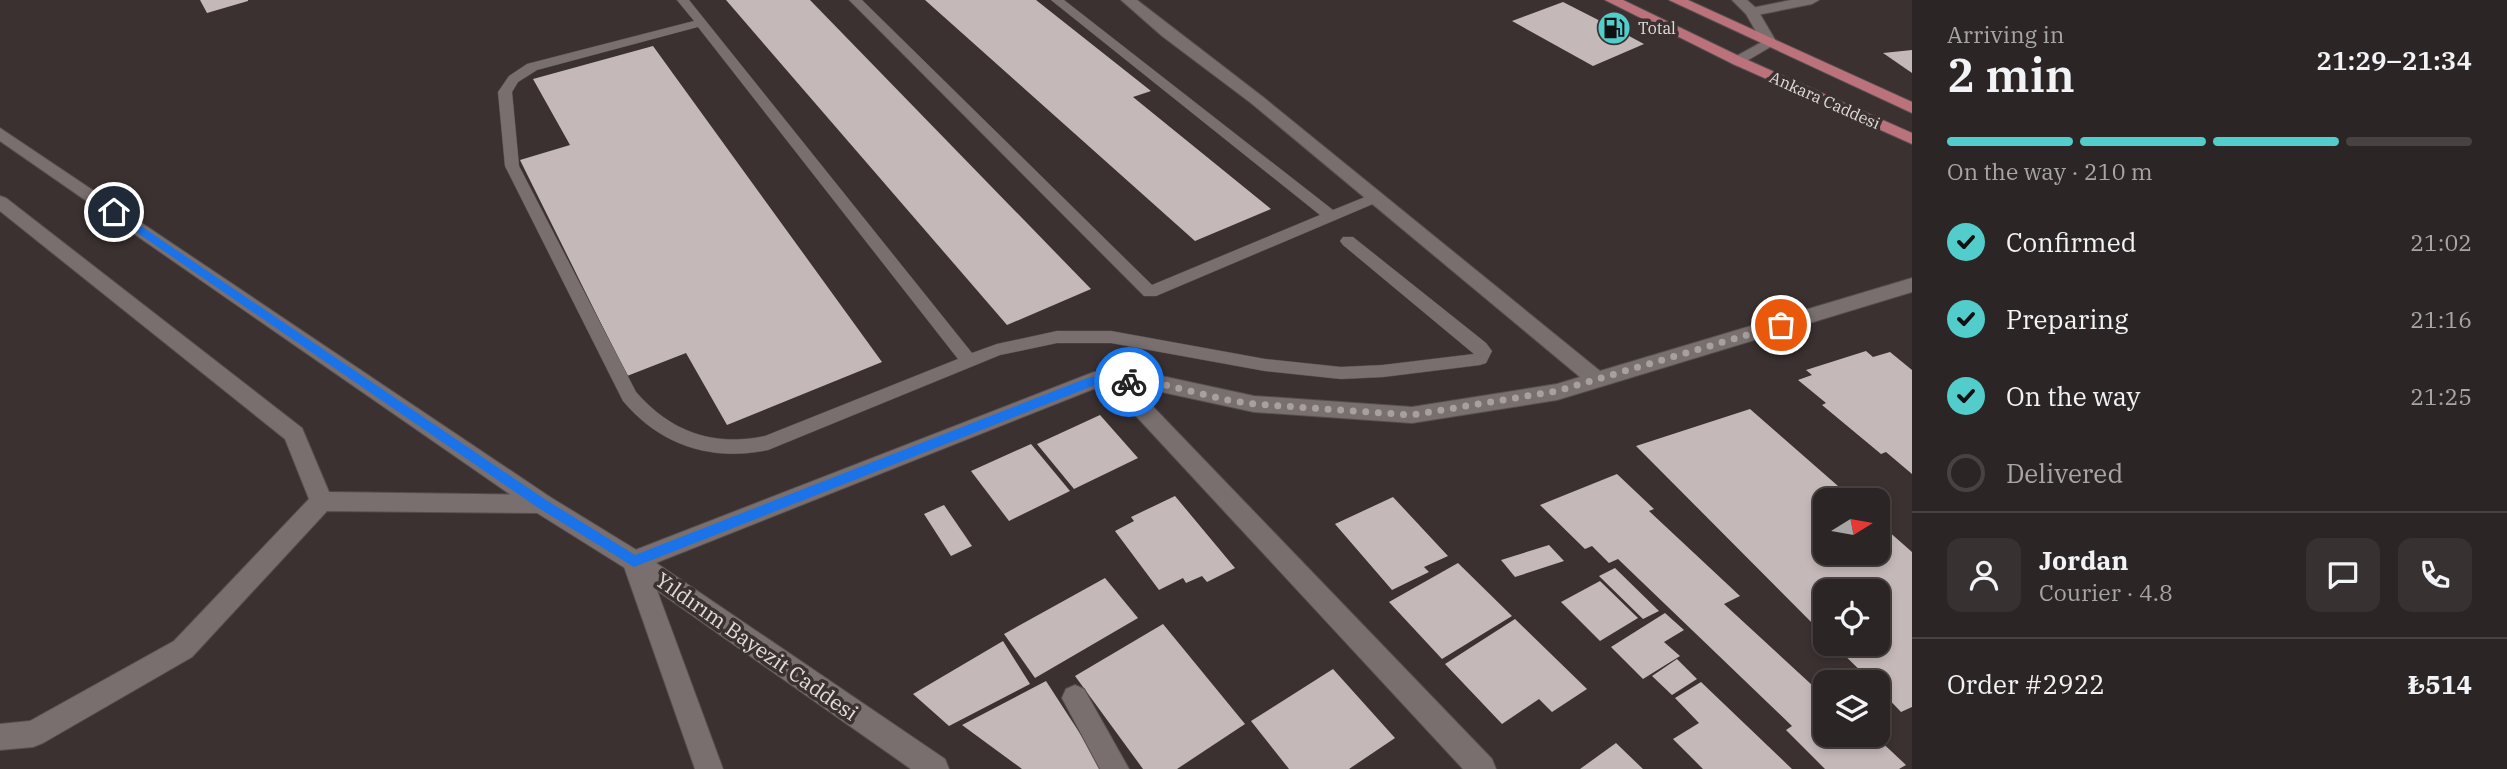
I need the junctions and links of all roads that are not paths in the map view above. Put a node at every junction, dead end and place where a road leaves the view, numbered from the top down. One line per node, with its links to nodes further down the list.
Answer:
1 (682, 0): 10 (lane)
2 (855, 0): 18 (lane)
3 (1057, 0): 18 (lane)
4 (1128, 0): 16 (street)
5 (1612, 0): 12 (main road, Ankara Caddesi)
6 (1676, 0): 11 (main road, Ankara Caddesi)
7 (1739, 0): 9 (street)
8 (1812, 0): 9 (street)
9 (1752, 12): 11 (street)
10 (701, 23): 21 (lane); 21 (lane)
11 (1770, 43): 12 (street, Ankara Caddesi); 13 (main road, Ankara Caddesi)
12 (1738, 61): 15 (main road, Ankara Caddesi)
13 (1912, 108)
14 (0, 133): 25 (street, Yıldırım Bayezit Caddesi)
15 (1912, 139)
16 (1375, 198): 18 (lane); 22 (street)
17 (0, 202): 24 (street)
18 (1331, 216)
19 (1348, 242): 21 (lane)
20 (1912, 285): 22 (street)
21 (969, 361)
22 (1597, 380): 23 (street)
23 (1116, 381): 26 (street); 32 (street)
24 (321, 501): 25 (street); 28 (street)
25 (541, 503): 26 (street, Yıldırım Bayezit Caddesi)
26 (634, 561): 29 (street); 30 (street, Yıldırım Bayezit Caddesi)
27 (1075, 698): 31 (street)
28 (0, 737)
29 (709, 769)
30 (934, 769)
31 (1115, 769)
32 (1482, 769)

